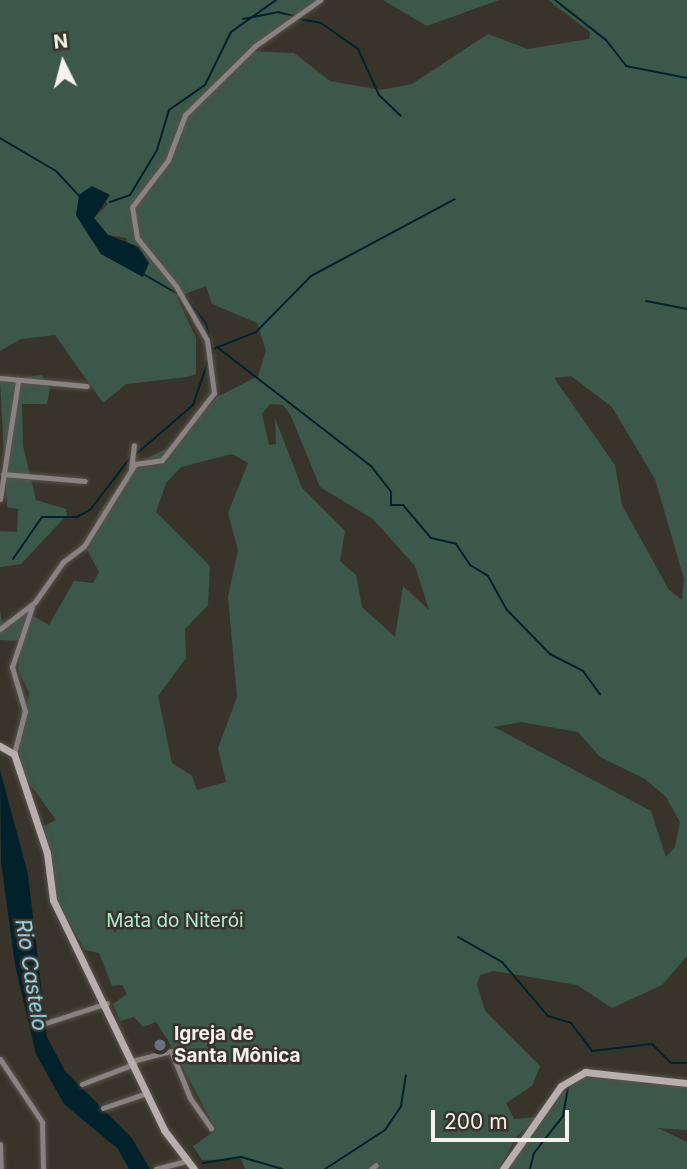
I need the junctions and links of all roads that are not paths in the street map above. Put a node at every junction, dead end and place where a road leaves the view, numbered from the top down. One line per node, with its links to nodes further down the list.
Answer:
1 (320, 0): 7 (street)
2 (0, 378): 3 (street)
3 (18, 381): 4 (street); 6 (street)
4 (87, 386)
5 (134, 445): 7 (street)
6 (3, 461): 8 (street)
7 (131, 469): 11 (street)
8 (4, 474): 9 (street); 10 (street)
9 (85, 481)
10 (0, 499)
11 (34, 602): 12 (street); 14 (street)
12 (0, 629)
13 (0, 746): 14 (main road)
14 (14, 754): 15 (main road)
15 (107, 1003): 16 (street); 18 (main road)
16 (46, 1023)
17 (0, 1059): 27 (street)
18 (133, 1063): 20 (street); 21 (main road); 23 (street)
19 (687, 1083): 30 (main road)
20 (82, 1084)
21 (147, 1093): 22 (street); 25 (main road)
22 (103, 1108)
23 (211, 1128)
24 (0, 1144): 26 (street)
25 (186, 1161): 28 (street); 29 (main road)
26 (1, 1169)
27 (43, 1169)
28 (156, 1169)
29 (194, 1169)
30 (503, 1169)

